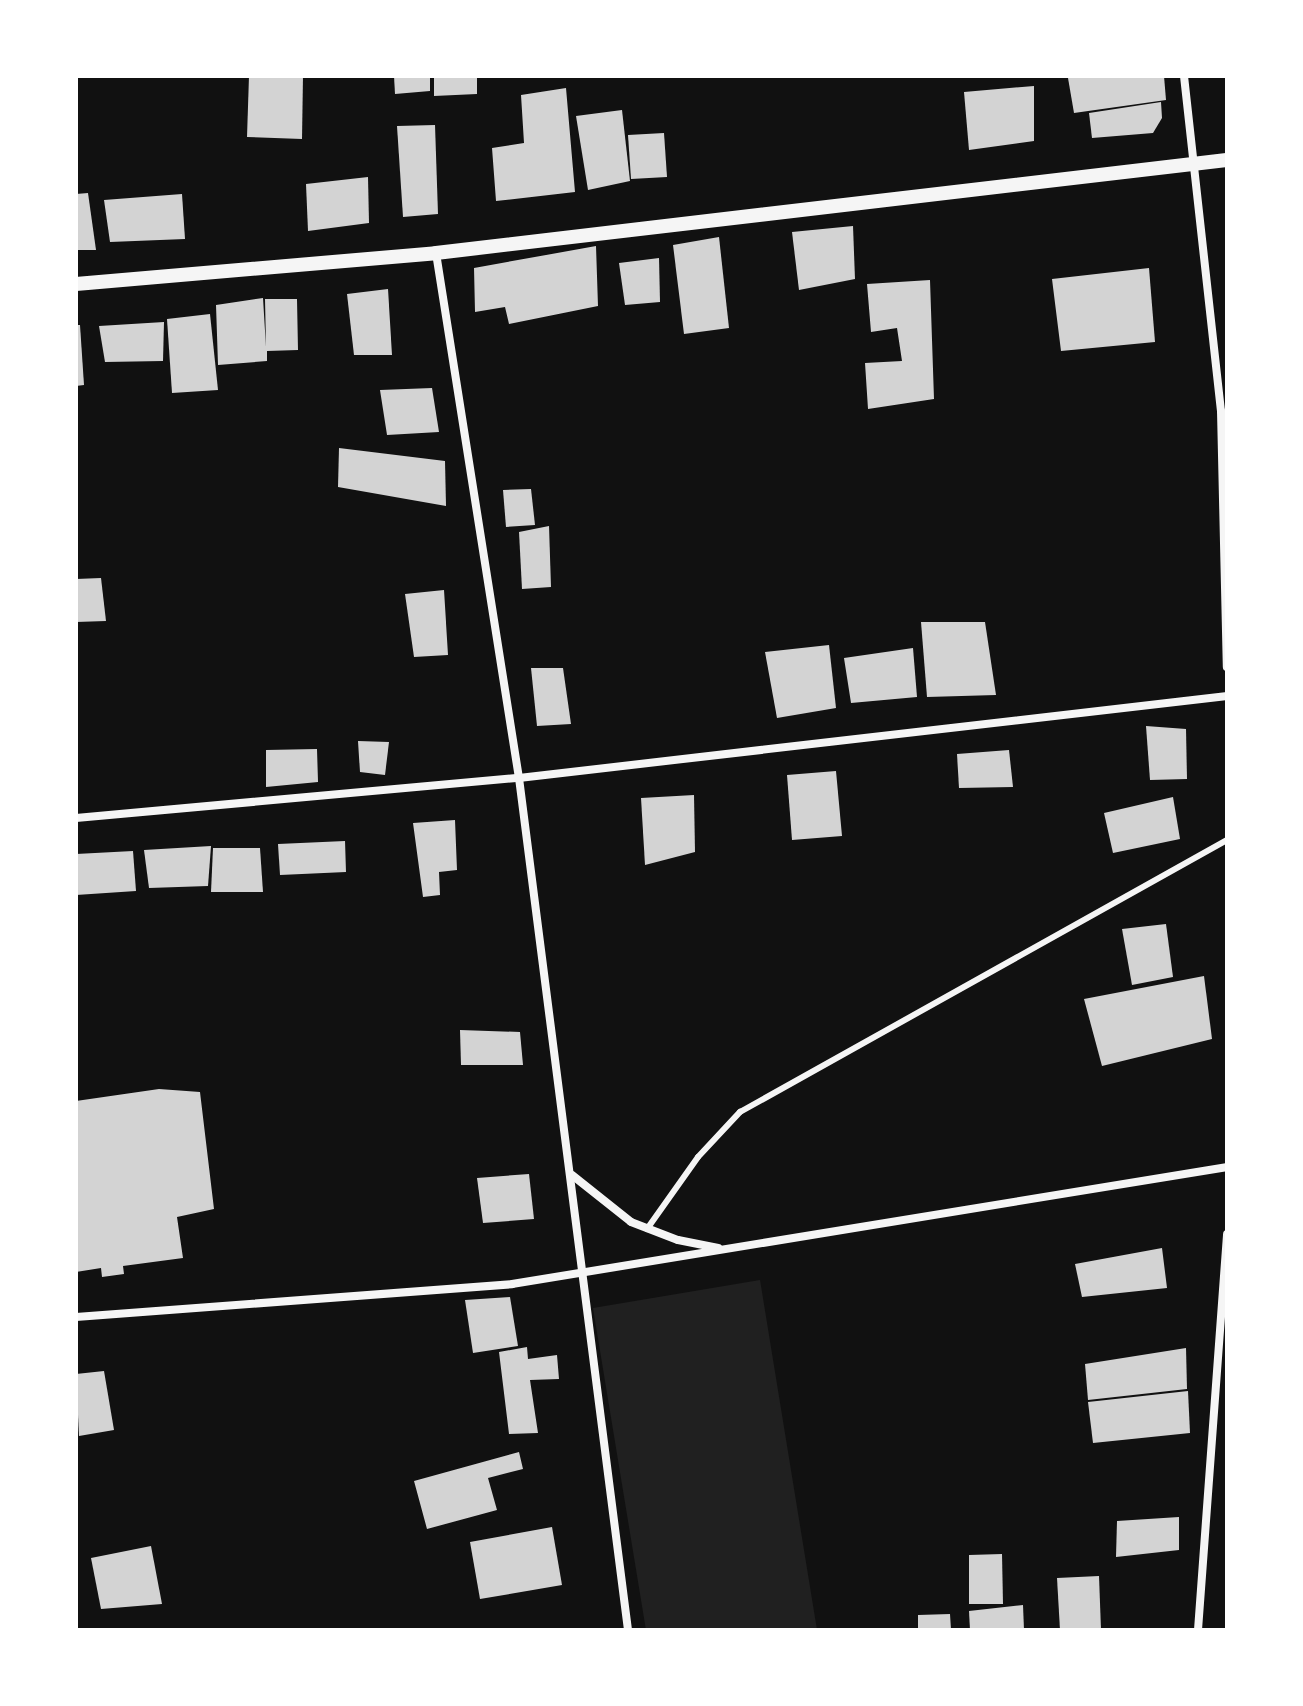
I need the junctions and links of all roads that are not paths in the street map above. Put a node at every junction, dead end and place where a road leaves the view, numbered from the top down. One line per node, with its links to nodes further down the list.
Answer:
1 (1184, 76): 3 (street)
2 (1227, 160): 3 (street)
3 (1194, 164): 4 (street); 6 (street)
4 (436, 253): 5 (street); 8 (street)
5 (76, 284)
6 (1227, 667)
7 (1227, 696): 8 (street)
8 (519, 778): 9 (street); 12 (street)
9 (76, 818)
10 (1227, 840): 13 (lane)
11 (1227, 1167): 15 (street)
12 (572, 1175): 13 (street); 16 (street)
13 (647, 1229): 15 (street)
14 (1227, 1234): 19 (street)
15 (727, 1250): 16 (street)
16 (582, 1274): 17 (street); 18 (street)
17 (76, 1317)
18 (628, 1630)
19 (1198, 1630)

